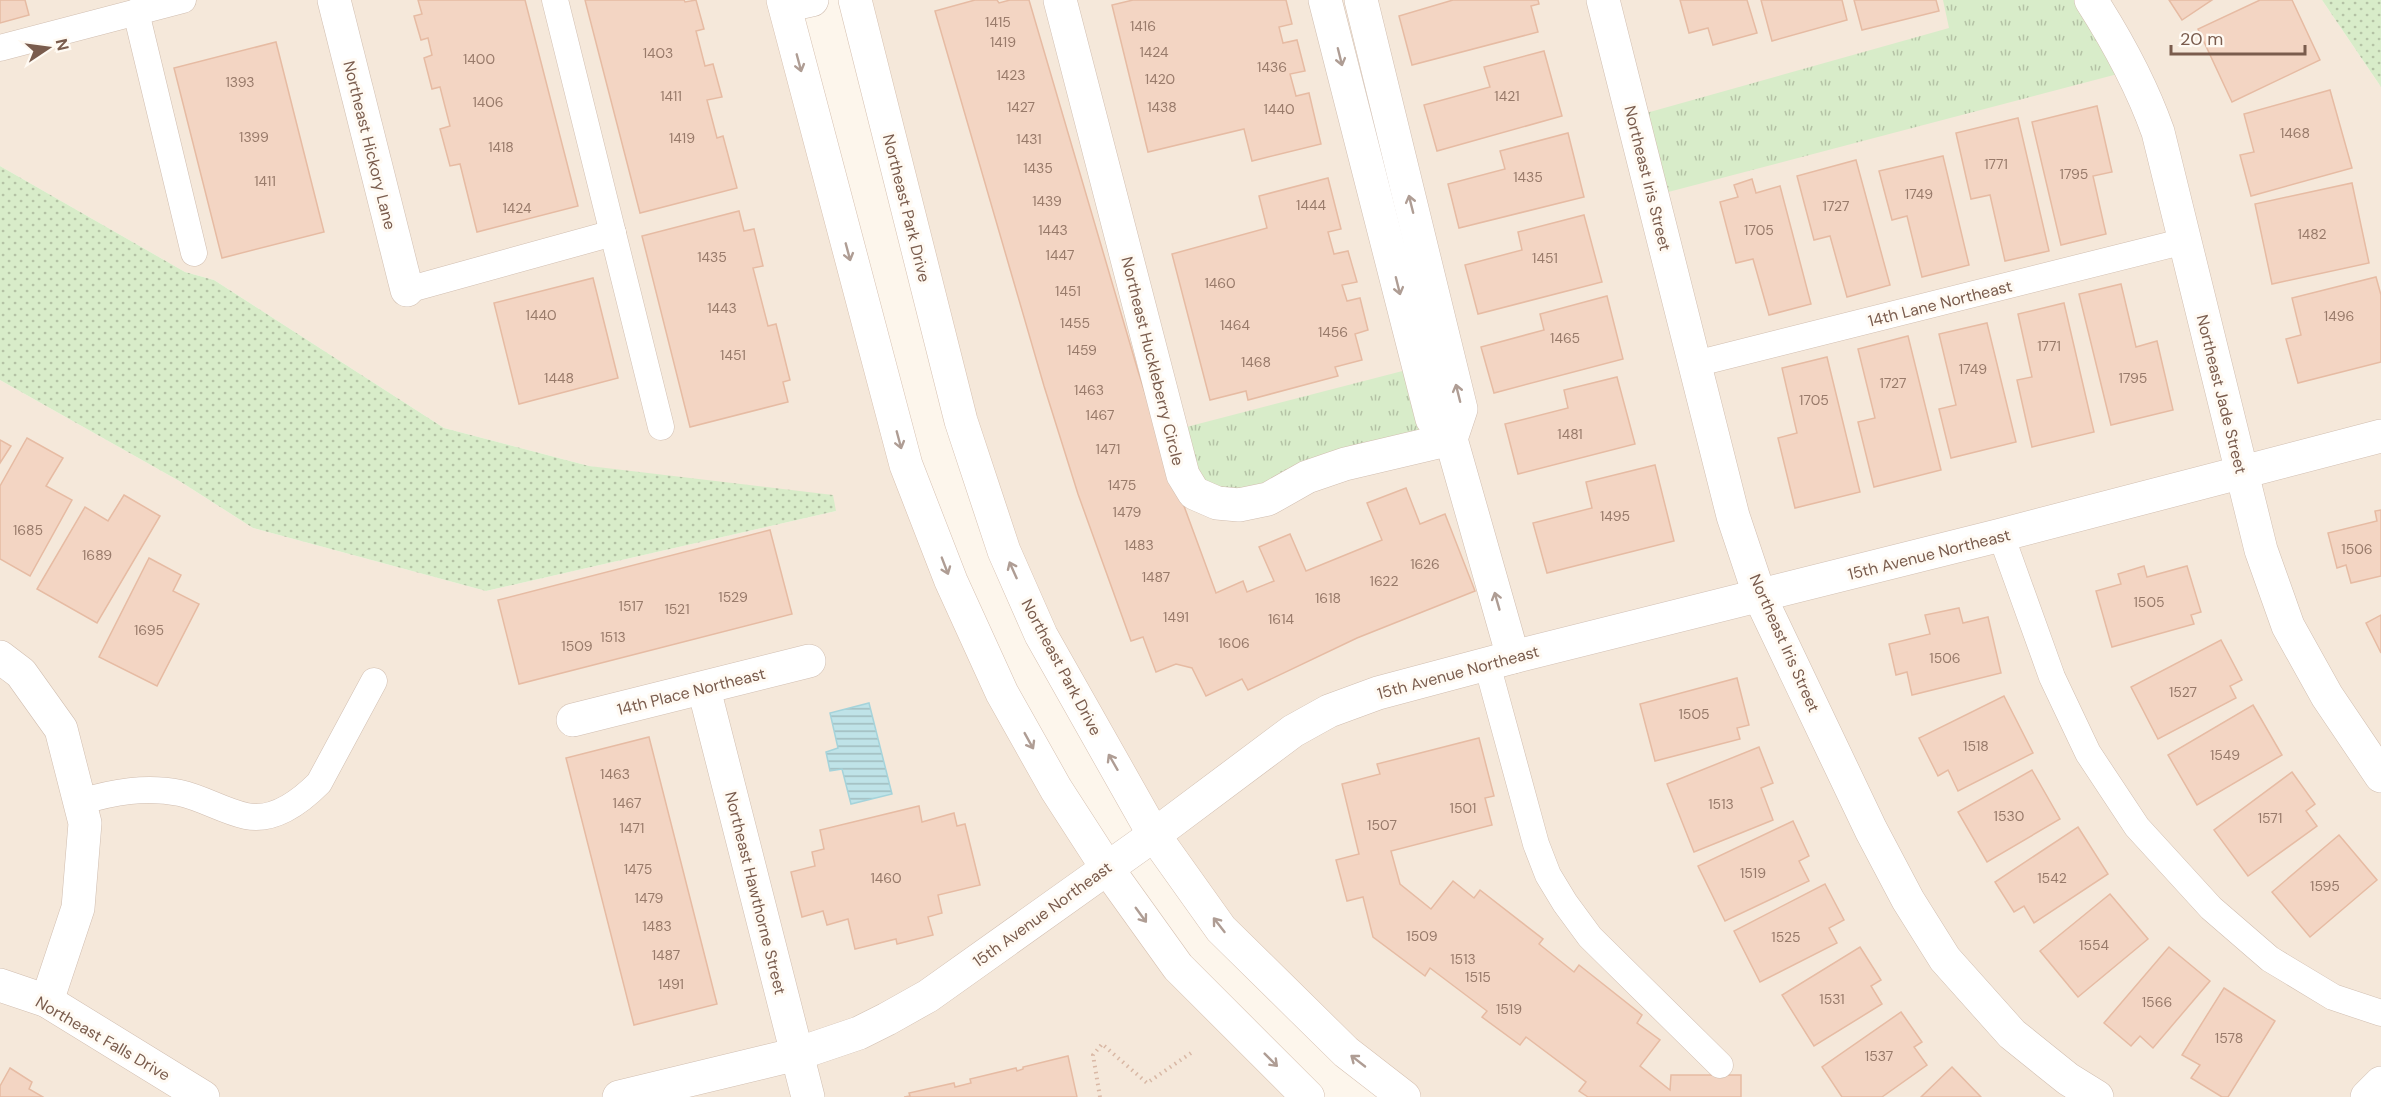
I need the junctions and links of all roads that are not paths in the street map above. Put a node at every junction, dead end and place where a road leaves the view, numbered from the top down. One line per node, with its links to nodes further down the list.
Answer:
1 (183, 0): 11 (lane)
2 (334, 0): 16 (street, Northeast Hickory Lane)
3 (555, 0): 13 (lane)
4 (855, 0): 32 (street, Northeast Park Drive, one-way to 4)
5 (1060, 0): 20 (street, Northeast Huckleberry Circle)
6 (1325, 0): 20 (street, one-way to 20)
7 (1361, 0): 20 (street, one-way to 7)
8 (1603, 0): 17 (street, Northeast Iris Street)
9 (2091, 0): 14 (street, Northeast Jade Street)
10 (793, 2): 33 (street, one-way to 33)
11 (136, 12): 12 (lane); 15 (lane)
12 (0, 48)
13 (613, 233): 16 (lane); 18 (lane)
14 (2185, 241): 17 (lane, 14th Lane Northeast); 21 (street, Northeast Jade Street)
15 (194, 253)
16 (407, 290)
17 (1695, 364): 23 (street, Northeast Iris Street)
18 (661, 427)
19 (2381, 436): 21 (street, 15th Avenue Northeast)
20 (1451, 439): 25 (street, one-way to 20)
21 (2241, 473): 22 (street, 15th Avenue Northeast); 30 (street, Northeast Jade Street)
22 (2001, 535): 23 (street, 15th Avenue Northeast); 36 (lane)
23 (1761, 597): 25 (street, 15th Avenue Northeast); 45 (street, Northeast Iris Street)
24 (0, 657): 31 (street)
25 (1500, 660): 32 (street, 15th Avenue Northeast); 38 (lane)
26 (809, 661): 28 (street, 14th Place Northeast)
27 (374, 681): 31 (lane)
28 (704, 688): 29 (street, 14th Place Northeast); 37 (street, Northeast Hawthorne Street)
29 (573, 720)
30 (2381, 776)
31 (80, 802): 35 (street)
32 (1154, 835): 33 (street, 15th Avenue Northeast); 44 (street, Northeast Park Drive, one-way to 32)
33 (1107, 868): 37 (street, 15th Avenue Northeast); 43 (street, one-way to 43)
34 (0, 985): 35 (street, Northeast Falls Drive)
35 (47, 1001): 40 (street, Northeast Falls Drive)
36 (2381, 1013)
37 (797, 1054): 41 (street, 15th Avenue Northeast); 42 (street, Northeast Hawthorne Street)
38 (1720, 1065)
39 (2381, 1083): 46 (street)
40 (203, 1097)
41 (619, 1097)
42 (808, 1097)
43 (1308, 1097)
44 (1404, 1097)
45 (2097, 1097)
46 (2367, 1097)

